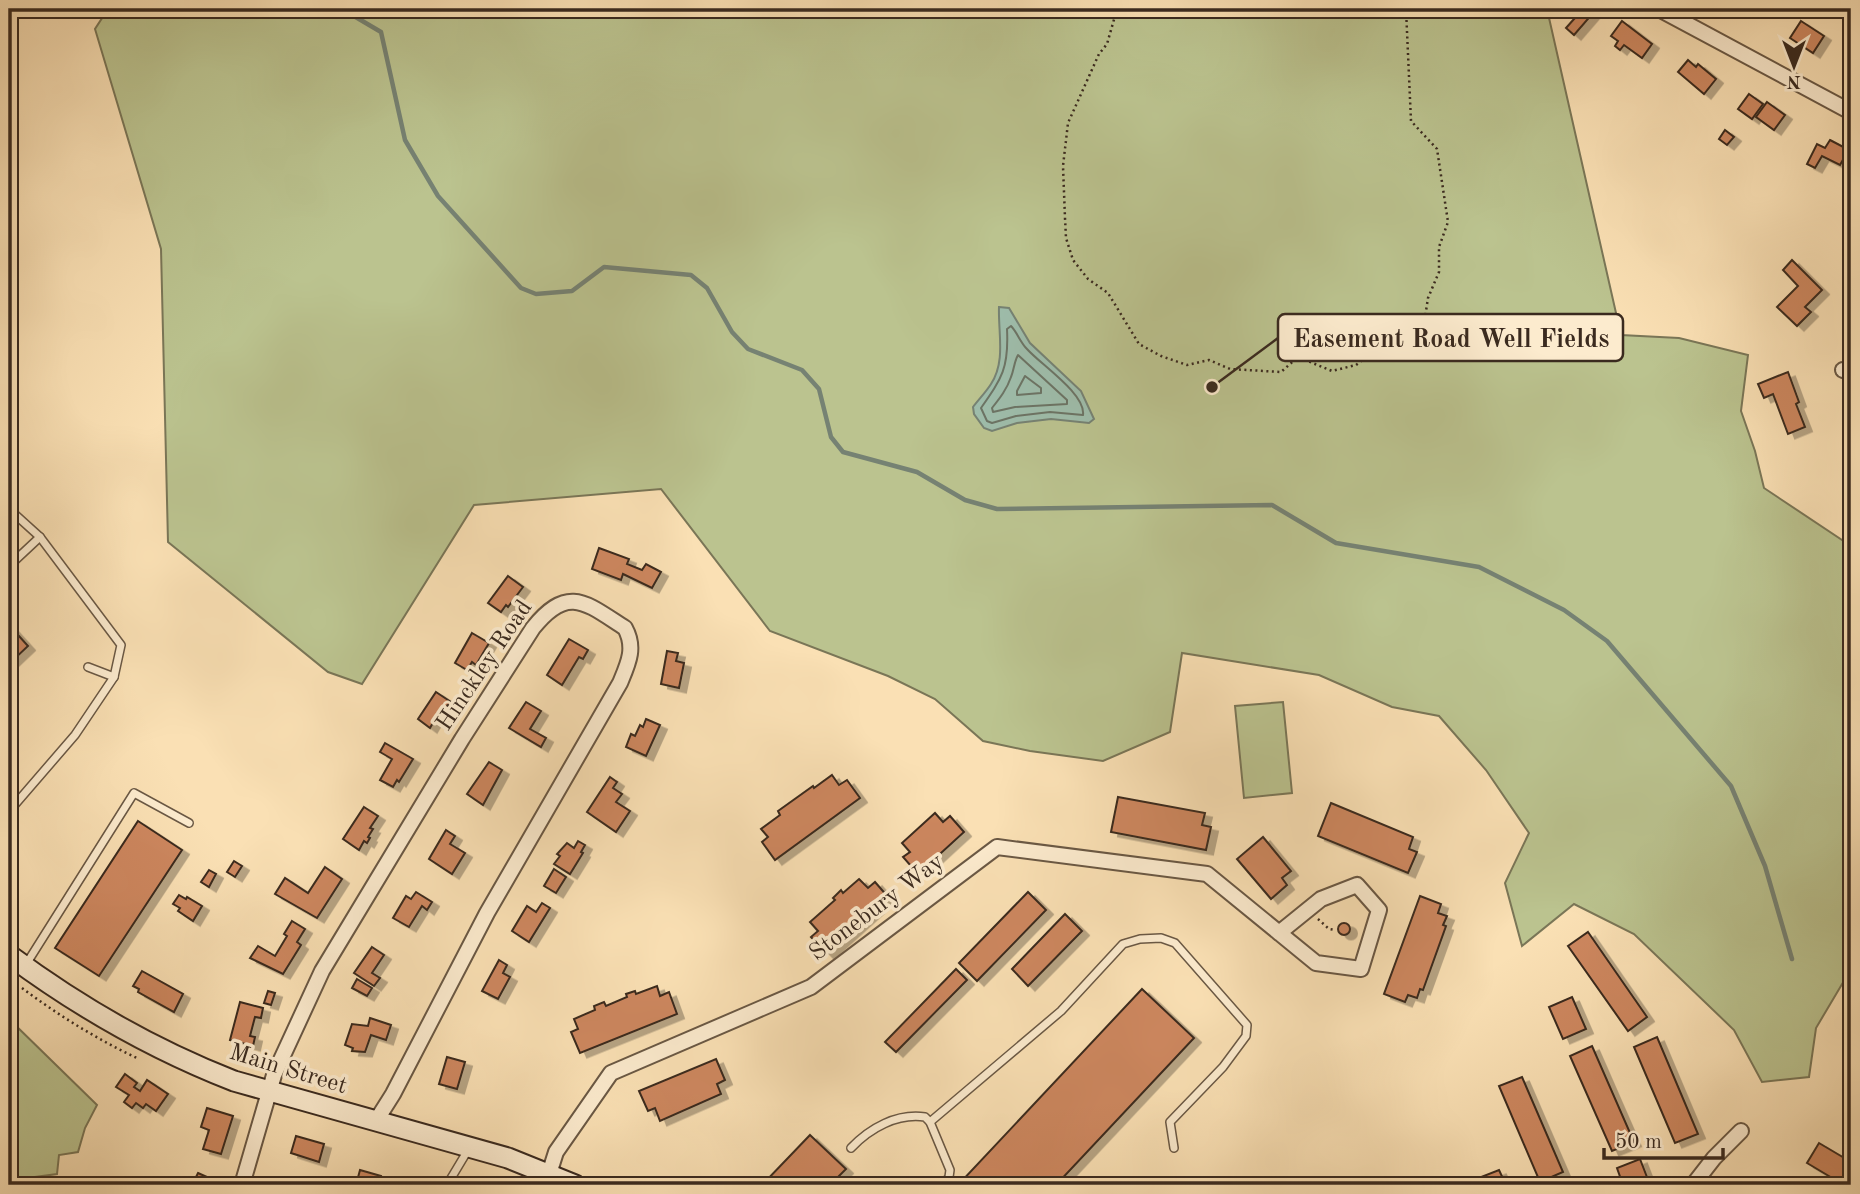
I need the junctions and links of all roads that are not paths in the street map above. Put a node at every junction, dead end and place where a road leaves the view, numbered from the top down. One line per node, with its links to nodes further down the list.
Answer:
1 (1659, 9): 2 (street)
2 (1851, 112)
3 (9, 509): 4 (lane)
4 (40, 537): 5 (lane); 7 (lane)
5 (9, 566)
6 (88, 667): 7 (lane)
7 (114, 677): 8 (lane)
8 (12, 808)
9 (189, 823): 11 (lane)
10 (1279, 933): 10 (street, Stonebury Way); 19 (street, Stonebury Way)
11 (16, 961): 12 (main road, Main Street)
12 (270, 1090): 13 (main road, Main Street); 13 (street, Hinckley Road); 20 (street)
13 (376, 1121): 16 (main road, Main Street)
14 (930, 1122): 17 (lane); 18 (lane); 25 (lane)
15 (1741, 1131): 26 (street)
16 (469, 1146): 19 (main road, Main Street); 21 (lane)
17 (851, 1148)
18 (1174, 1148)
19 (549, 1174): 24 (main road, Main Street)
20 (242, 1185)
21 (447, 1185)
22 (489, 1185): 23 (lane)
23 (502, 1185)
24 (575, 1185)
25 (943, 1185)
26 (1693, 1185)

